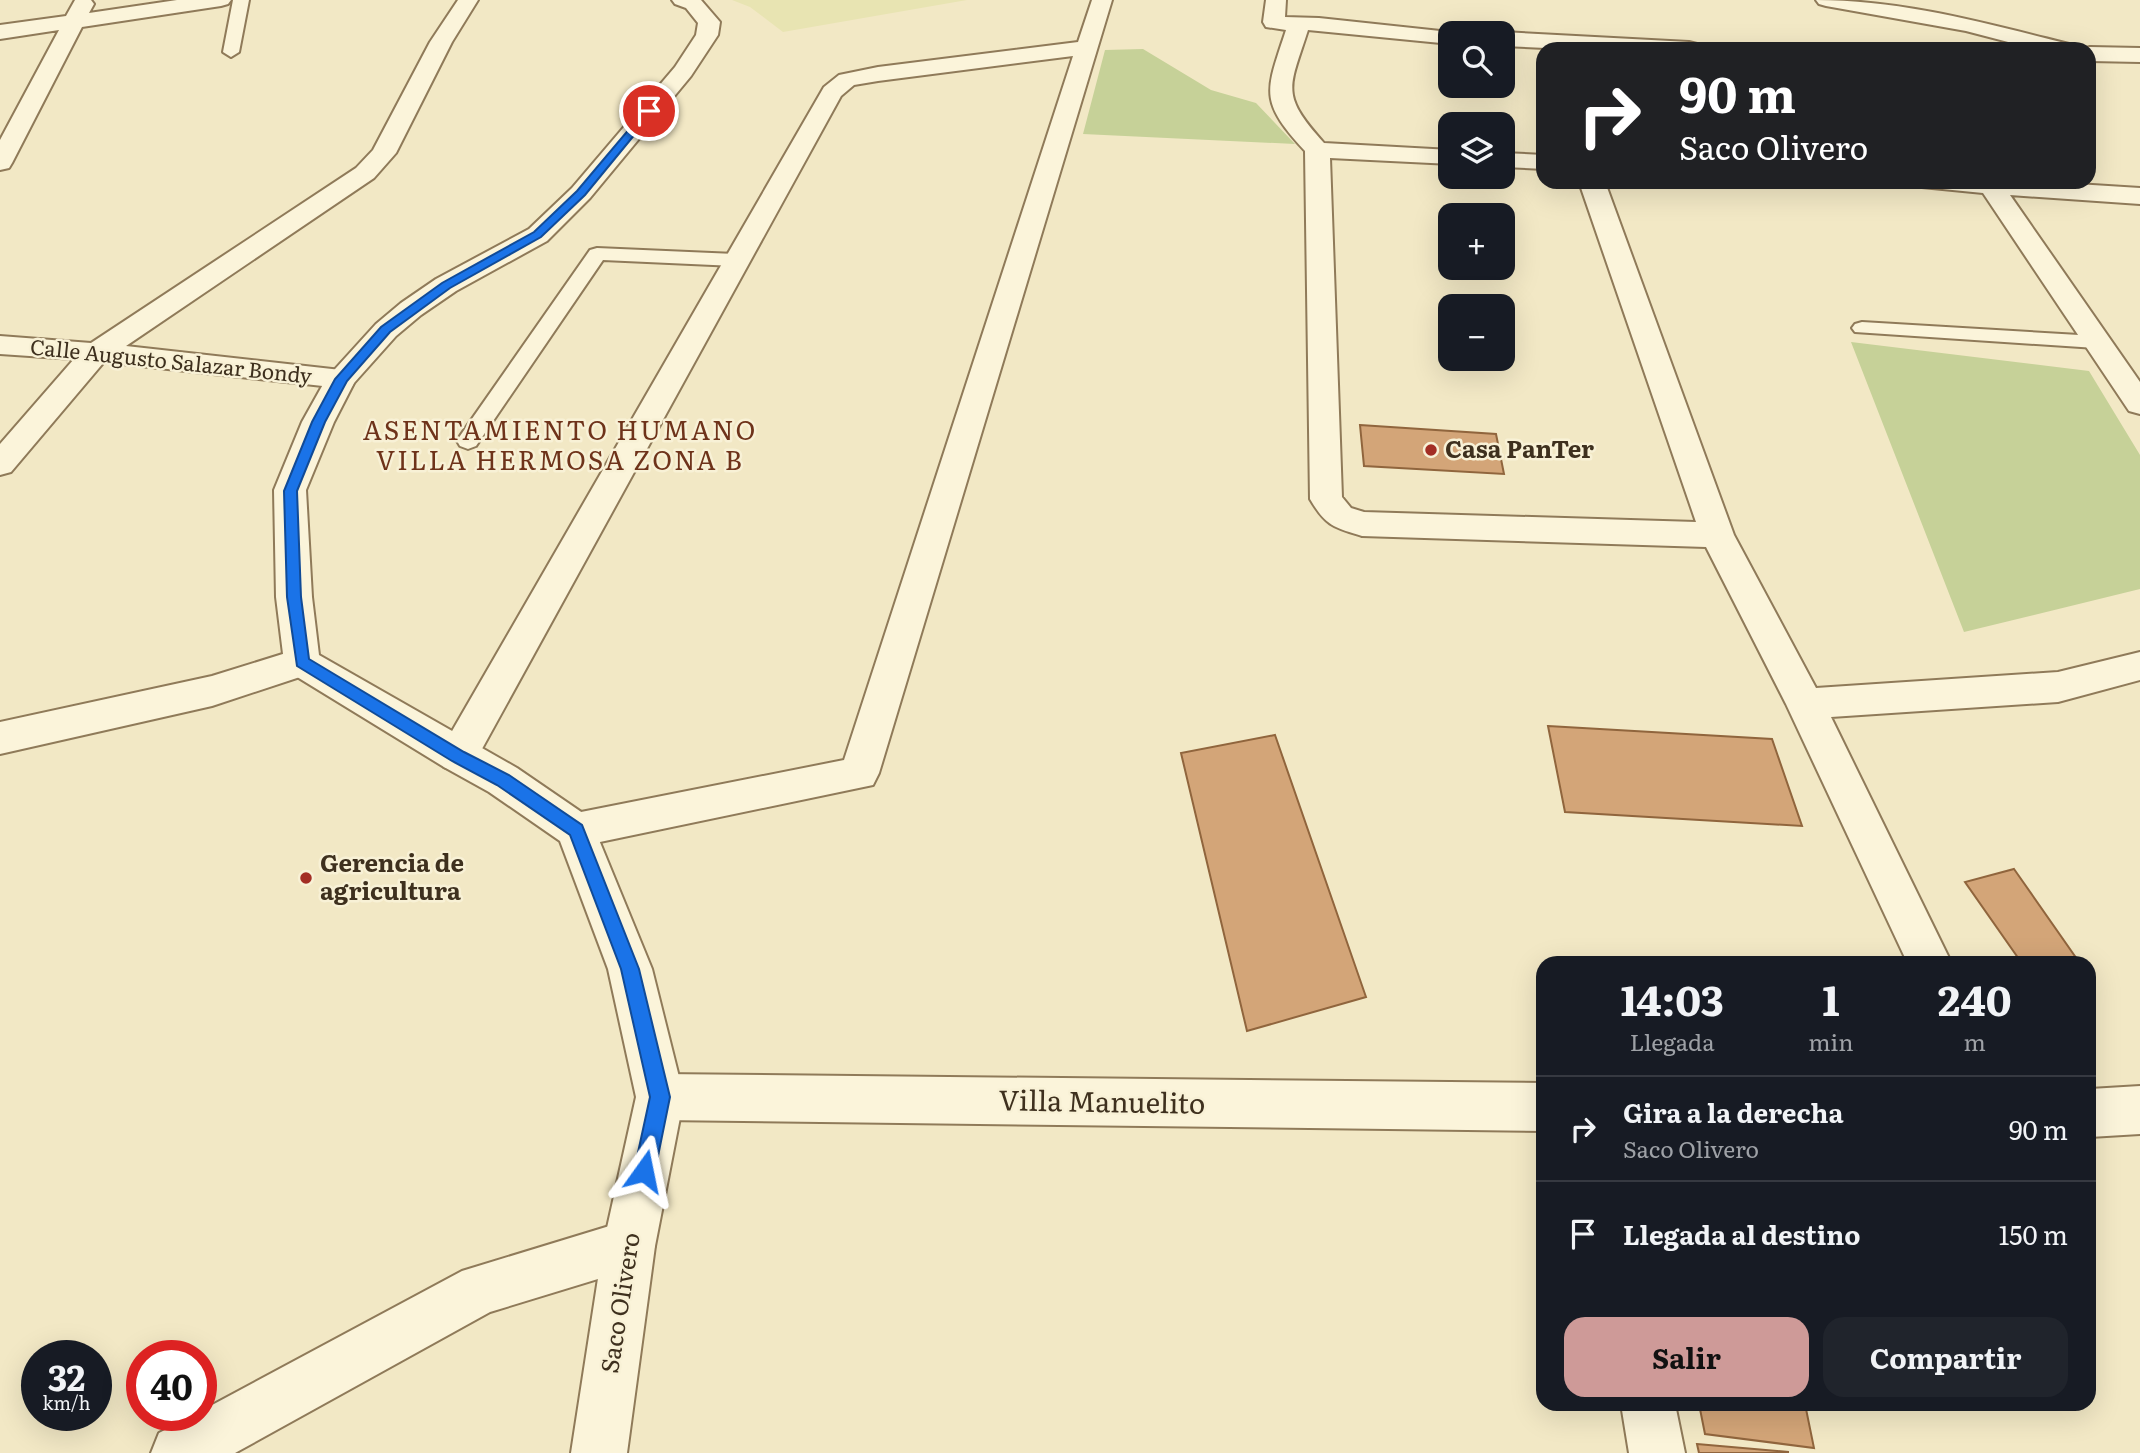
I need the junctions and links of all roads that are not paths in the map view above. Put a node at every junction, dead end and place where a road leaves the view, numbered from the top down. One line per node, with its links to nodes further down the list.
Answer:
1 (221, 0): 8 (street)
2 (241, 0): 16 (lane)
3 (468, 0): 32 (street)
4 (682, 0): 33 (street)
5 (1102, 0): 15 (street)
6 (1276, 0): 9 (street)
7 (1826, 0): 14 (street)
8 (80, 10): 10 (street); 23 (street)
9 (1298, 26): 11 (street); 19 (street)
10 (0, 32)
11 (1438, 36)
12 (1515, 40): 13 (street)
13 (1536, 42)
14 (2034, 42)
15 (1089, 47): 28 (street); 43 (street)
16 (231, 52)
17 (2096, 54): 18 (street)
18 (2138, 58)
19 (1317, 150): 20 (street); 37 (street)
20 (1438, 156)
21 (1515, 161): 22 (street)
22 (1536, 162)
23 (0, 163)
24 (1594, 189): 37 (street)
25 (1993, 189): 30 (street)
26 (2059, 189): 27 (street)
27 (2140, 196)
28 (735, 260): 35 (lane); 42 (street)
29 (1862, 327): 30 (lane)
30 (2096, 342): 34 (street)
31 (0, 345): 32 (street, Calle Augusto Salazar Bondy)
32 (97, 352): 33 (street, Calle Augusto Salazar Bondy); 36 (street)
33 (341, 379): 38 (street)
34 (2140, 404)
35 (468, 440)
36 (0, 464)
37 (1717, 535): 40 (street)
38 (302, 662): 41 (street); 42 (street)
39 (2140, 666): 40 (street)
40 (1805, 704): 44 (street)
41 (0, 738)
42 (458, 757): 43 (street)
43 (576, 830): 45 (street, Saco Olivero)
44 (1926, 956)
45 (660, 1097): 46 (street, Villa Manuelito); 49 (street, Saco Olivero)
46 (1536, 1107)
47 (2140, 1110): 48 (street)
48 (2096, 1113)
49 (629, 1246): 51 (street); 52 (street, Saco Olivero)
50 (1649, 1411): 53 (street)
51 (180, 1453)
52 (599, 1453)
53 (1657, 1453)

